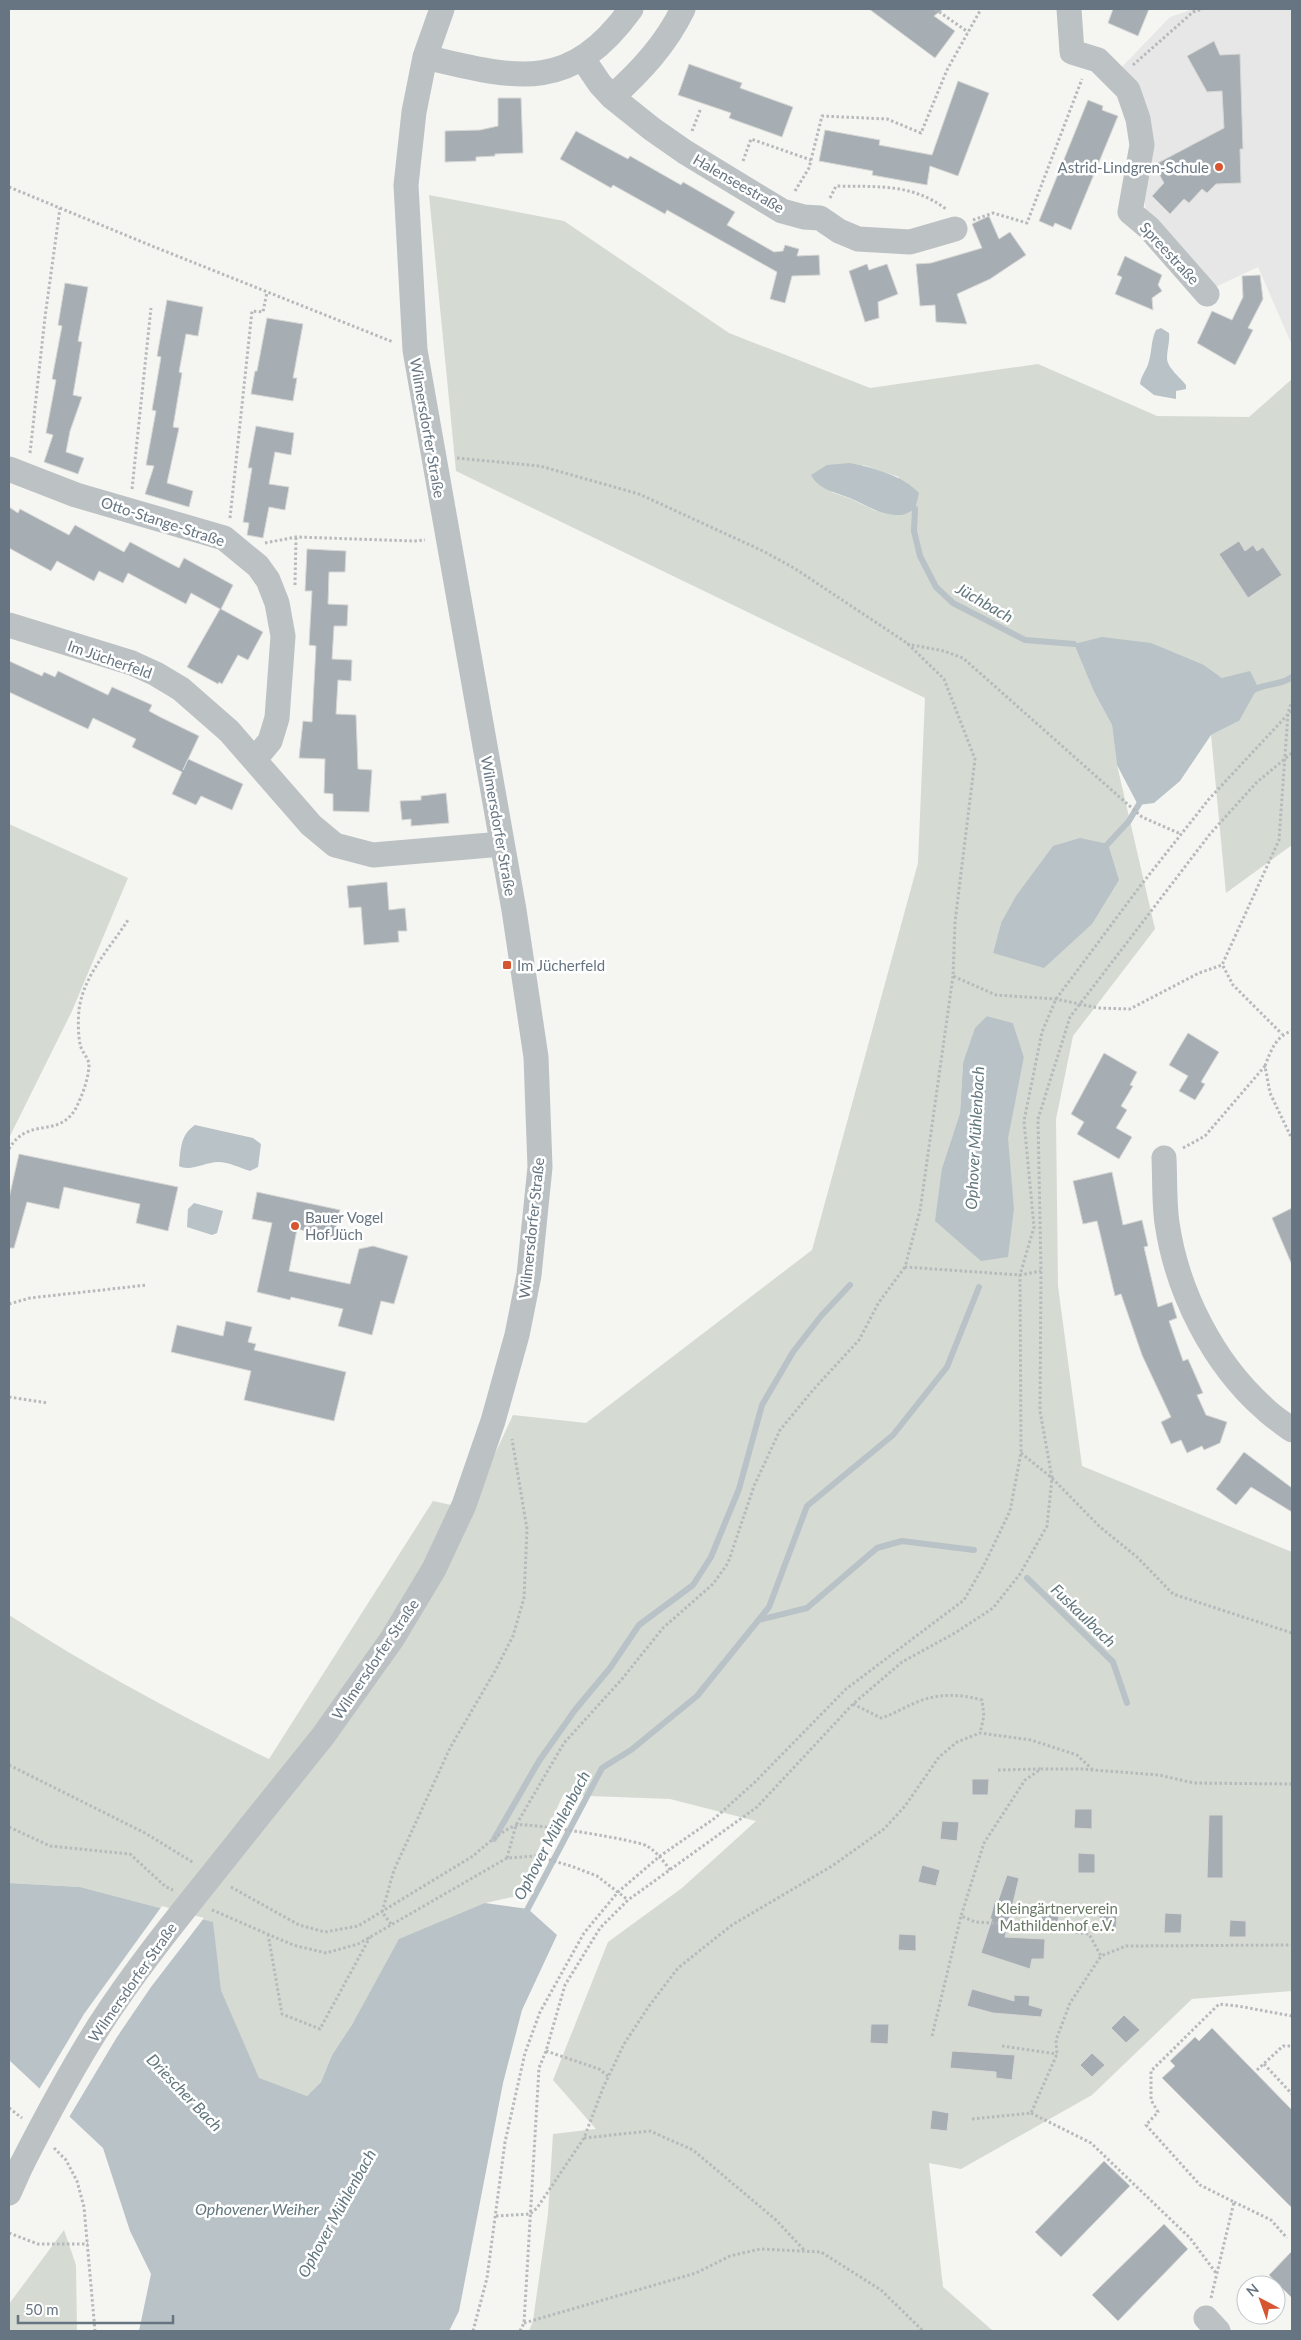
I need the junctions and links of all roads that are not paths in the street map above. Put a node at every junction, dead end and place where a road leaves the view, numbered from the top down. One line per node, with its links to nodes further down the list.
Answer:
1 (442, 9): 5 (street, Wilmersdorfer Straße)
2 (631, 9): 6 (street)
3 (684, 9): 7 (street)
4 (1069, 9): 9 (street, Spreestraße)
5 (425, 57): 6 (street); 13 (street, Wilmersdorfer Straße)
6 (583, 58): 7 (street, Halenseestraße)
7 (612, 97): 8 (street, Halenseestraße)
8 (953, 220)
9 (1207, 294)
10 (18, 473): 12 (street, Otto-Stange-Straße)
11 (9, 625): 12 (street, Im Jücherfeld)
12 (255, 759): 13 (street, Im Jücherfeld)
13 (502, 844): 16 (street, Wilmersdorfer Straße, bridge)
14 (1164, 1158): 15 (street)
15 (1292, 1430)
16 (9, 2193)

